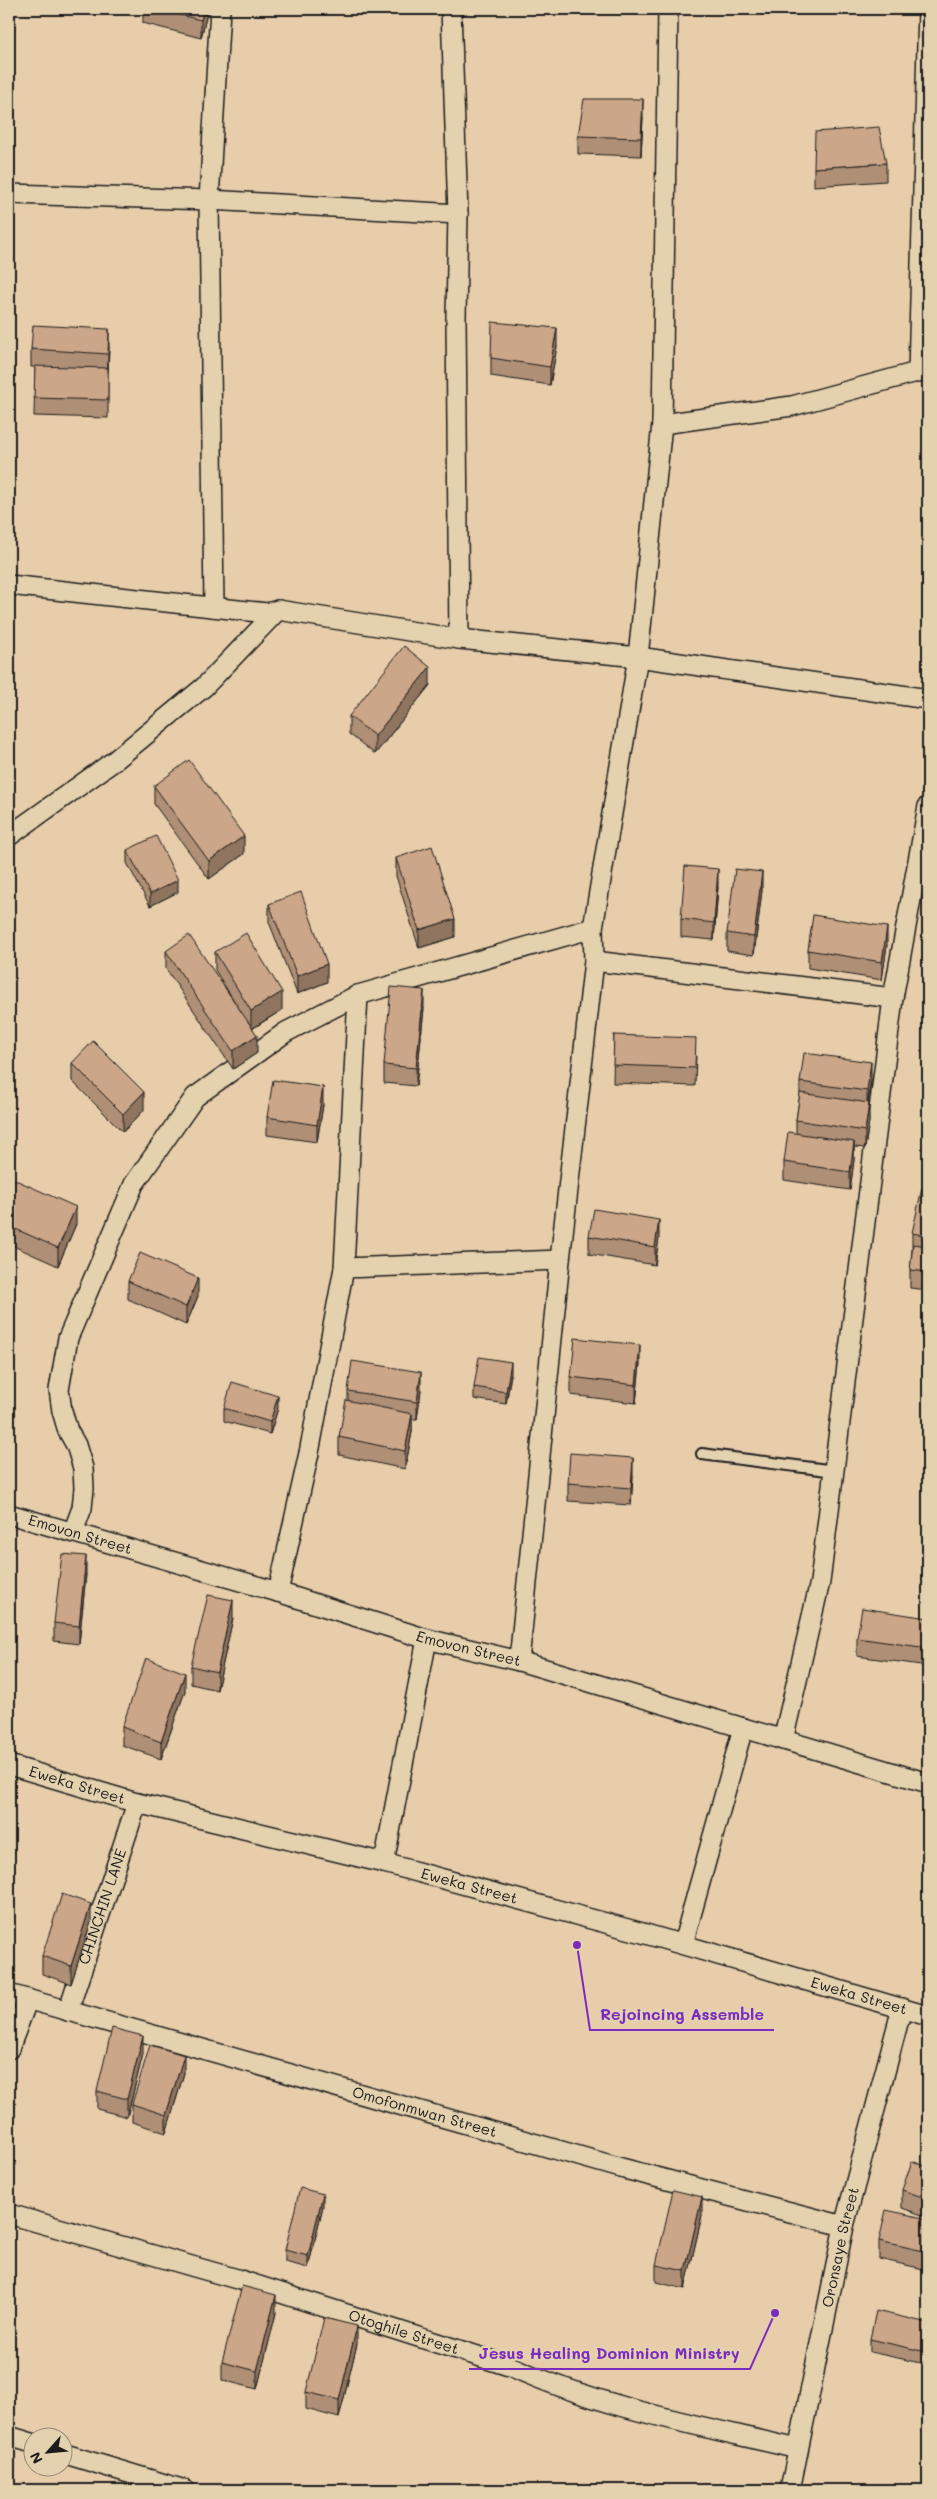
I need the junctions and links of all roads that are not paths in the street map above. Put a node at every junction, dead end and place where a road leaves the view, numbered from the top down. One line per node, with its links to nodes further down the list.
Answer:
1 (220, 9): 6 (street)
2 (451, 9): 7 (street)
3 (668, 9): 9 (street)
4 (928, 9): 8 (street)
5 (9, 194): 6 (street)
6 (209, 200): 7 (street); 11 (street)
7 (458, 214): 13 (street)
8 (923, 371): 9 (street)
9 (662, 424): 14 (street)
10 (9, 585): 11 (street)
11 (214, 607): 12 (street)
12 (278, 610): 13 (street); 17 (street)
13 (459, 639): 14 (street)
14 (638, 657): 15 (street); 18 (street)
15 (928, 699)
16 (928, 806): 21 (street)
17 (9, 836)
18 (592, 928): 19 (street); 20 (street)
19 (594, 962): 21 (street); 22 (street)
20 (358, 995): 23 (street); 27 (street)
21 (893, 998): 25 (street)
22 (560, 1260): 23 (street); 30 (street)
23 (344, 1268): 28 (street)
24 (702, 1454): 25 (lane)
25 (835, 1471): 32 (street)
26 (9, 1514): 27 (street, Emovon Street)
27 (73, 1532): 28 (street, Emovon Street)
28 (278, 1592): 29 (street, Emovon Street)
29 (428, 1639): 30 (street, Emovon Street); 36 (street)
30 (519, 1661): 31 (street, Emovon Street)
31 (743, 1728): 32 (street, Emovon Street); 37 (street)
32 (783, 1740): 34 (street, Emovon Street)
33 (9, 1765): 35 (street, Eweka Street)
34 (928, 1783)
35 (137, 1803): 36 (street, Eweka Street); 41 (street, CHINCHIN LANE)
36 (384, 1863): 37 (street, Eweka Street)
37 (683, 1944): 40 (street, Eweka Street)
38 (9, 1994): 39 (street, Omofonmwan Street)
39 (28, 1999): 41 (street, Omofonmwan Street); 43 (street)
40 (902, 2008): 42 (street, Eweka Street); 45 (street, Oronsaye Street)
41 (68, 2011): 45 (street, Omofonmwan Street)
42 (928, 2016)
43 (9, 2049)
44 (9, 2214): 48 (street, Otoghile Street)
45 (844, 2226): 48 (street, Oronsaye Street)
46 (9, 2436): 47 (street)
47 (22, 2440)
48 (798, 2450): 51 (street, Oronsaye Street)
49 (72, 2455): 50 (street)
50 (185, 2490)
51 (790, 2490)

